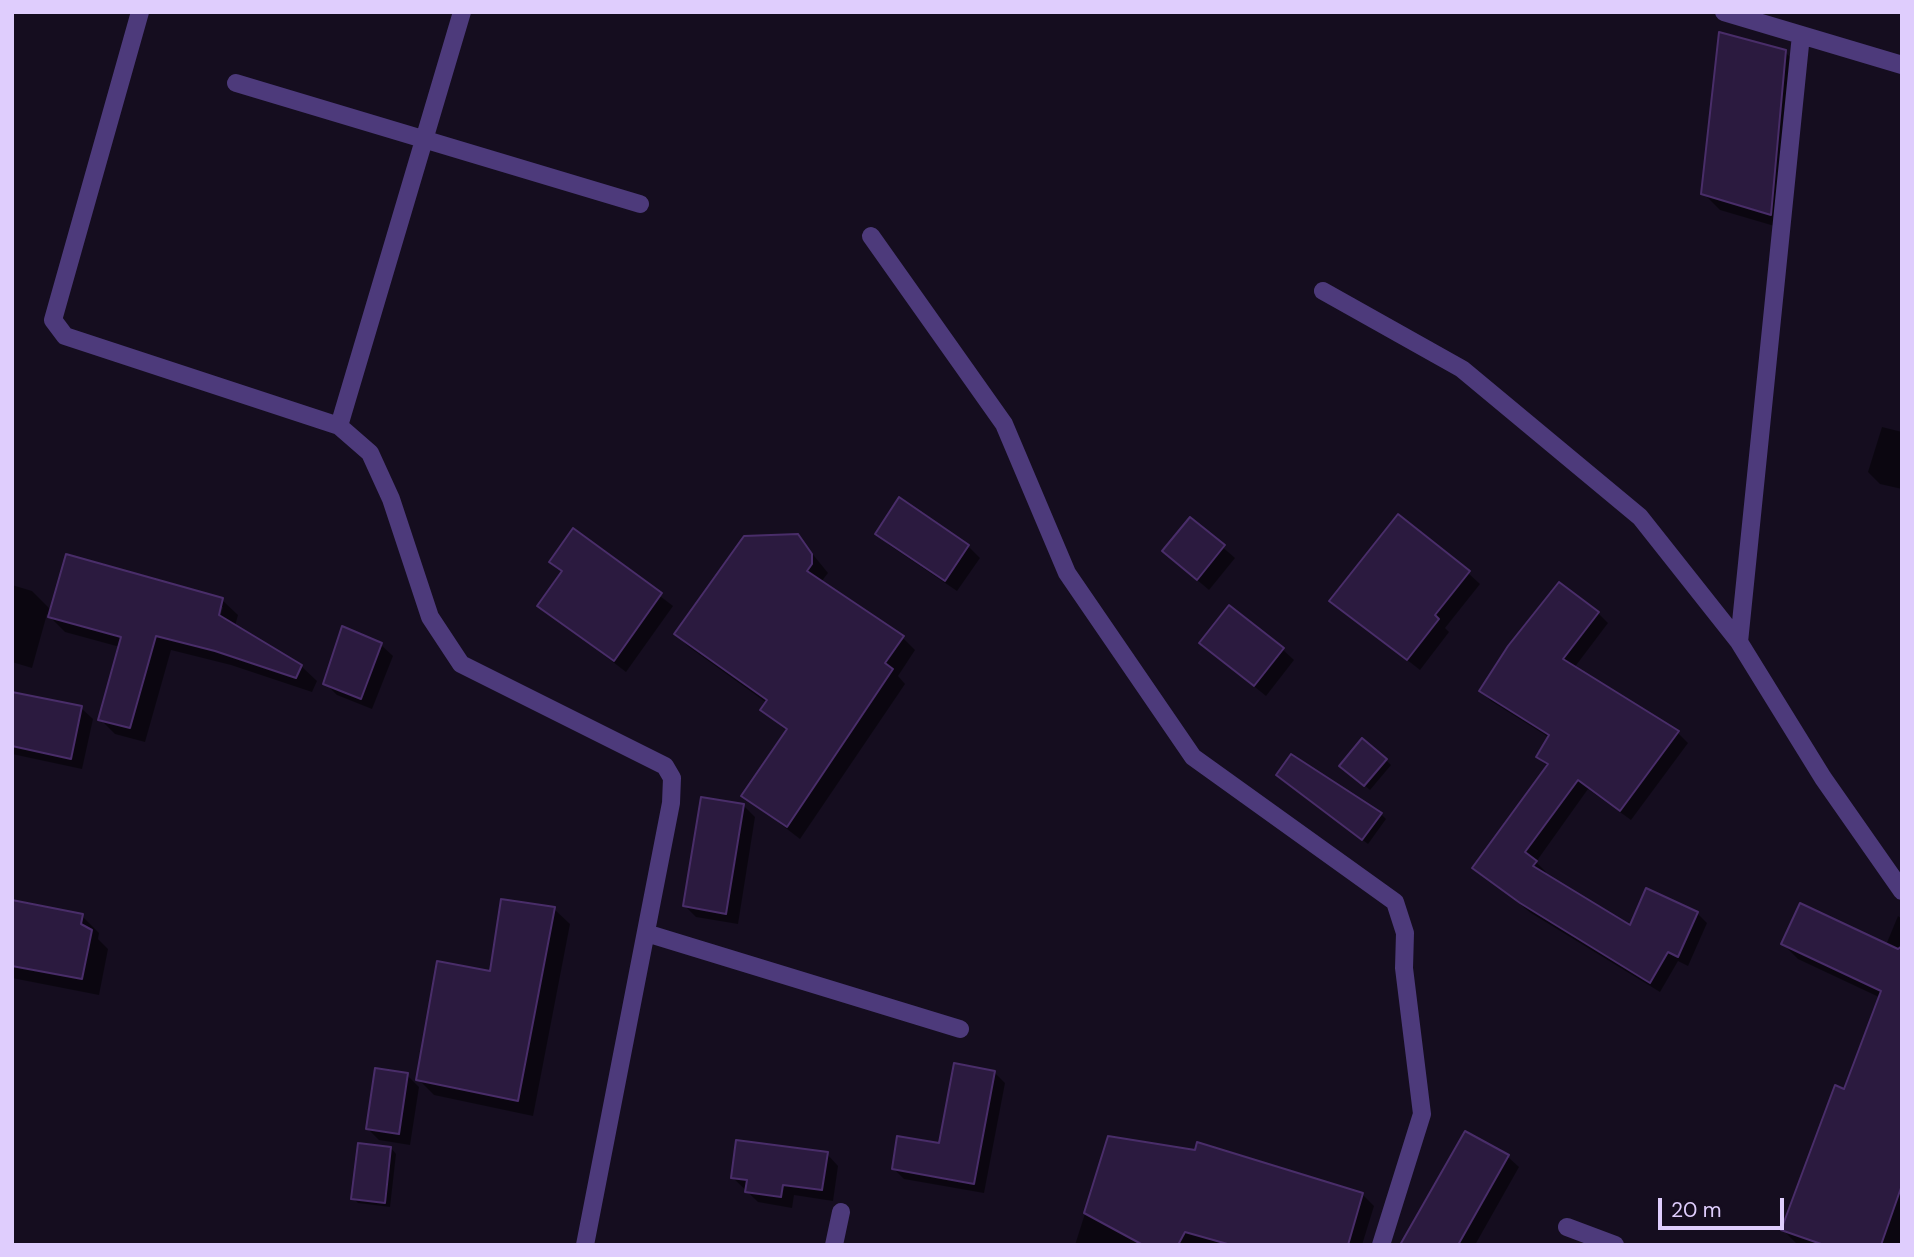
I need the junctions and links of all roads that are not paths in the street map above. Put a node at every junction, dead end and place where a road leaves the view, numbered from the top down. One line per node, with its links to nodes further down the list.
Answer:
1 (140, 12): 11 (street)
2 (462, 12): 7 (street)
3 (1724, 12): 4 (street)
4 (1801, 35): 5 (street); 12 (street)
5 (1902, 65)
6 (236, 83): 7 (street)
7 (424, 141): 8 (street); 11 (street)
8 (640, 204)
9 (871, 236): 20 (street)
10 (1323, 291): 12 (street)
11 (339, 426): 14 (street)
12 (1740, 642): 13 (street)
13 (1902, 891)
14 (646, 933): 15 (street); 18 (street)
15 (960, 1029)
16 (841, 1212): 19 (street)
17 (1567, 1227): 21 (street)
18 (585, 1245)
19 (834, 1245)
20 (1381, 1245)
21 (1615, 1245)

